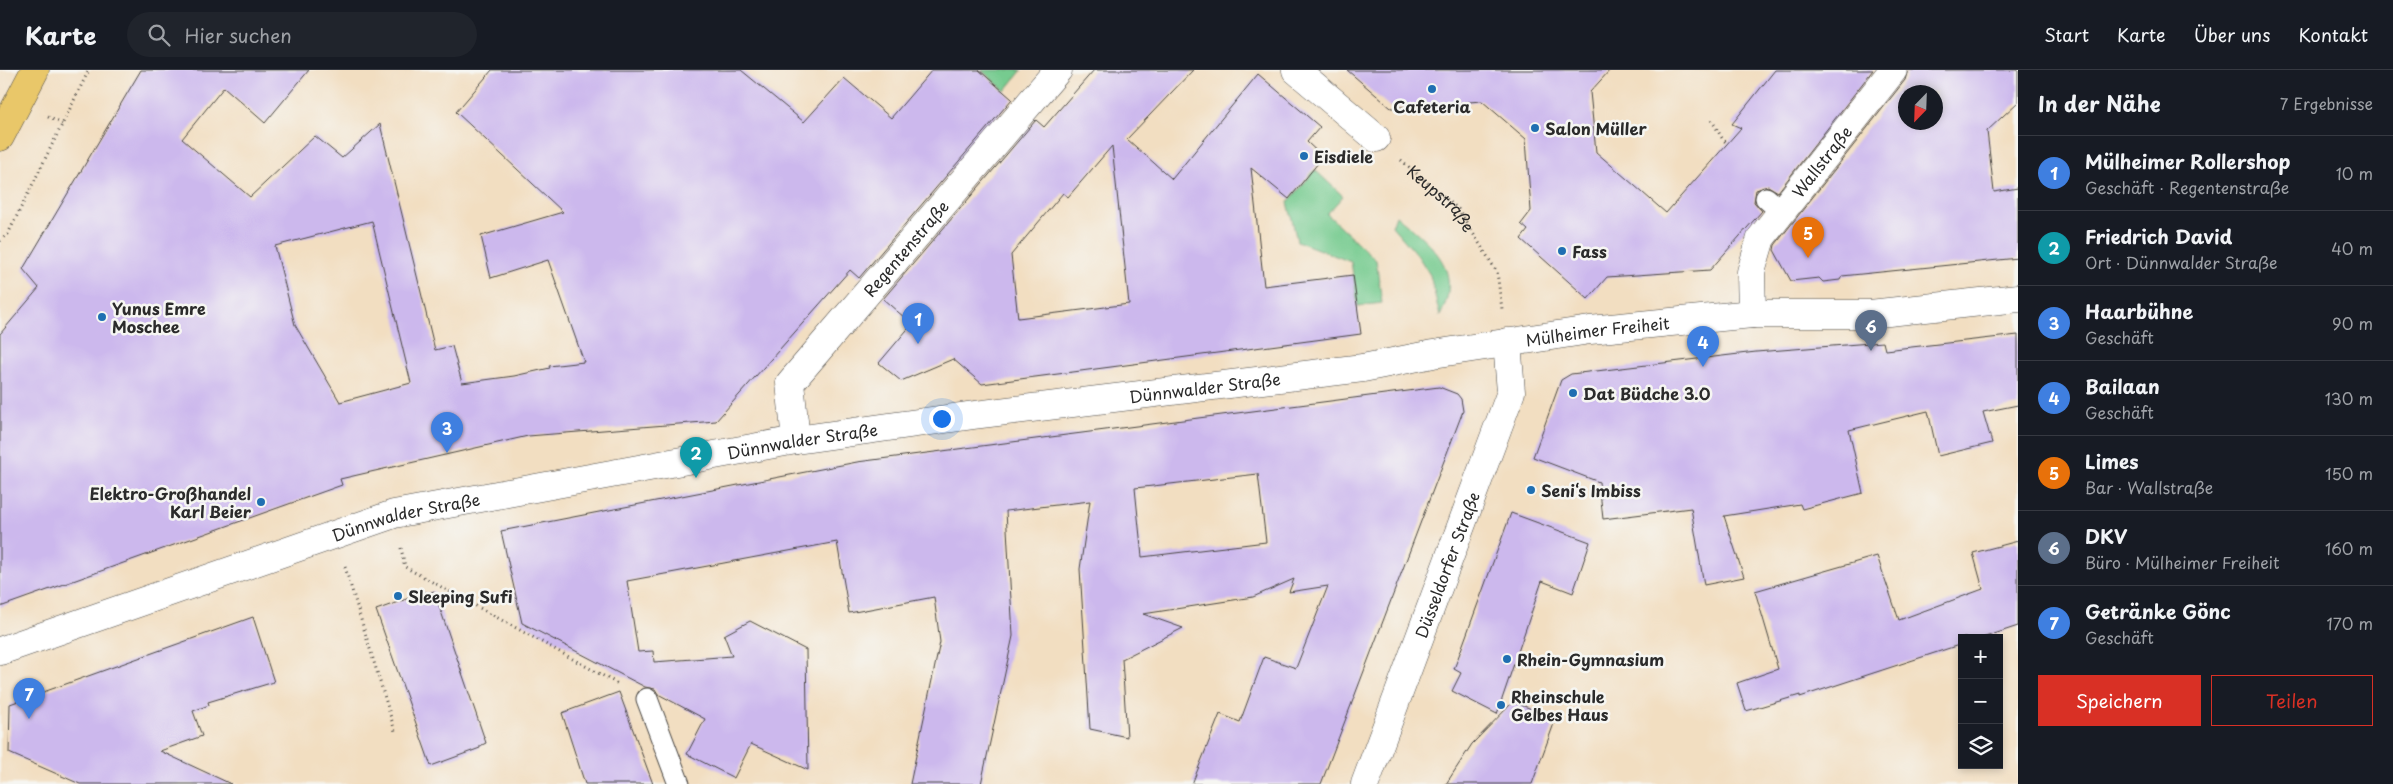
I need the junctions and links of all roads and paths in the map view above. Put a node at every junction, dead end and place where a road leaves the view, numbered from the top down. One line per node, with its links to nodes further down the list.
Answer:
1 (35, 70): 7 (main road)
2 (89, 70): 10 (path)
3 (1058, 70): 14 (street, Regentenstraße)
4 (1296, 70): 8 (street)
5 (1893, 70): 12 (street, Wallstraße)
6 (1711, 120): 9 (path)
7 (0, 137)
8 (1376, 138): 13 (path, Keupstraße)
9 (1727, 143)
10 (0, 241)
11 (2018, 298): 12 (street, Mülheimer Freiheit)
12 (1752, 314): 13 (street, Mülheimer Freiheit)
13 (1507, 342): 14 (street, Dünnwalder Straße); 21 (street, Düsseldorfer Straße)
14 (796, 440): 15 (street, Dünnwalder Straße)
15 (394, 514): 16 (street, Dünnwalder Straße); 18 (path)
16 (335, 535): 17 (street, Dünnwalder Straße); 19 (path)
17 (0, 651)
18 (646, 699): 20 (lane)
19 (395, 731)
20 (679, 784)
21 (1366, 784)

